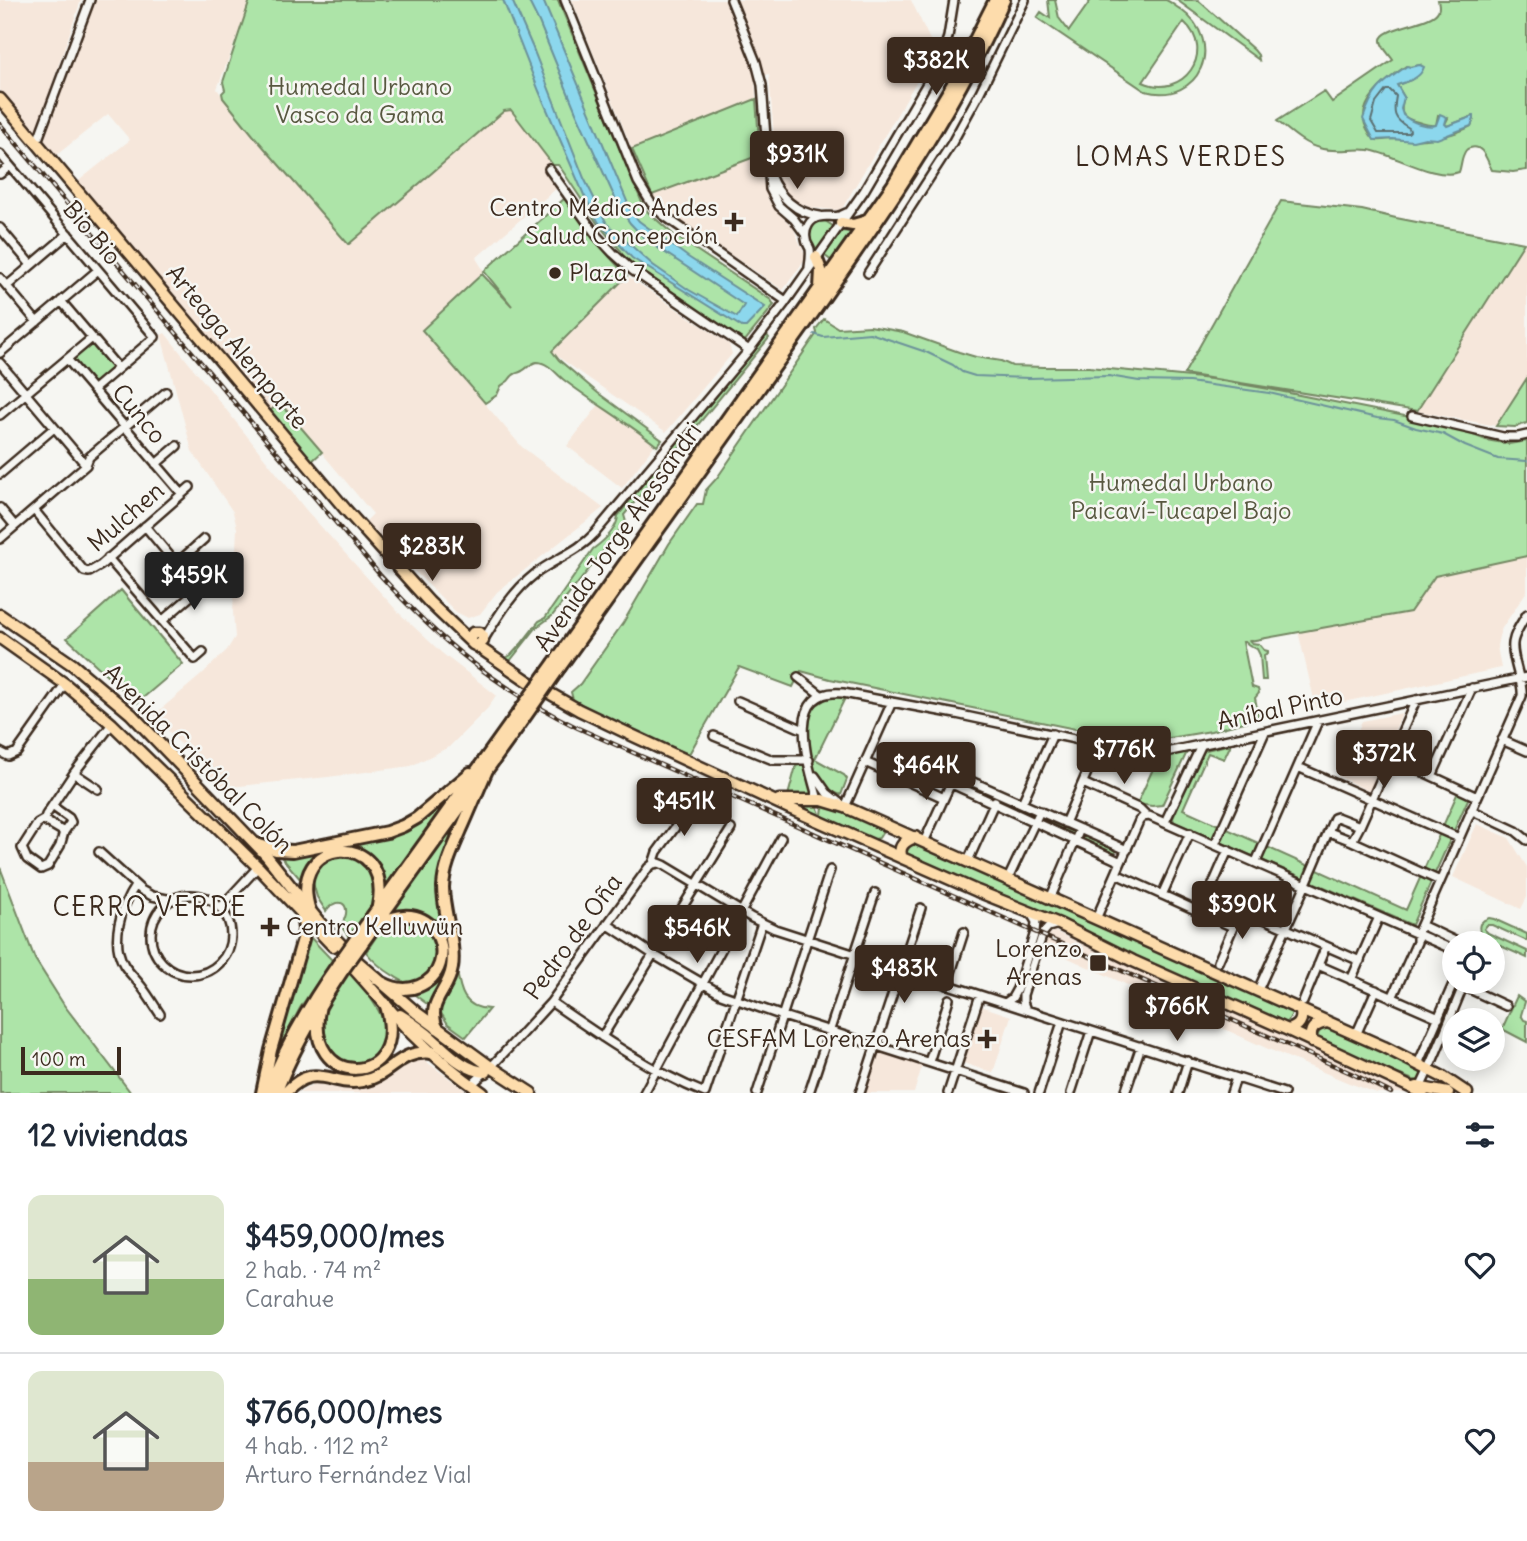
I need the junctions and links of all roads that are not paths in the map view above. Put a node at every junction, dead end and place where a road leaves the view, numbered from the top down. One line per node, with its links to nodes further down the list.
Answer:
1 (90, 0): 9 (street)
2 (565, 0): 30 (street)
3 (731, 0): 13 (street)
4 (954, 0): 16 (street)
5 (995, 0): 17 (highway, Avenida Jorge Alessandri)
6 (1004, 0): 69 (highway, Avenida Jorge Alessandri)
7 (1025, 0): 26 (street)
8 (0, 99): 9 (main road, Arteaga Alemparte)
9 (37, 142): 67 (main road, Arteaga Alemparte)
10 (0, 154): 11 (street, Bio Bio)
11 (10, 166): 14 (street); 19 (street, Bio Bio)
12 (549, 169): 34 (street)
13 (769, 171): 15 (street); 20 (street)
14 (0, 174)
15 (822, 216): 16 (street); 20 (street)
16 (837, 220): 17 (highway); 23 (street)
17 (867, 221): 29 (highway, Avenida Jorge Alessandri)
18 (0, 228): 21 (street)
19 (68, 234): 24 (street); 25 (street, Bio Bio)
20 (805, 234): 23 (street)
21 (7, 236): 22 (street); 24 (street)
22 (0, 242)
23 (813, 252): 29 (highway); 30 (street)
24 (32, 265): 28 (street)
25 (98, 270): 31 (street); 38 (street, Bio Bio)
26 (868, 273)
27 (0, 278): 28 (street)
28 (7, 286): 32 (street)
29 (820, 288): 69 (highway, Avenida Jorge Alessandri)
30 (786, 300): 34 (street)
31 (61, 302): 32 (street); 33 (street)
32 (37, 322): 35 (street)
33 (92, 338): 36 (street); 38 (street)
34 (749, 349): 67 (street)
35 (0, 353)
36 (67, 359): 39 (street, Cunco); 41 (street)
37 (0, 363): 41 (street)
38 (118, 368): 39 (street)
39 (93, 390): 44 (street, Cunco)
40 (166, 392): 44 (street)
41 (26, 394): 42 (street); 45 (street)
42 (0, 415)
43 (1412, 416): 46 (street)
44 (124, 427): 48 (street, Cunco); 49 (street)
45 (54, 428): 49 (street); 50 (street)
46 (1527, 435)
47 (177, 446): 48 (street)
48 (156, 464): 52 (street, Cunco)
49 (86, 465): 54 (street)
50 (0, 474)
51 (190, 487): 52 (street, Mulchen)
52 (182, 494): 56 (street, Mulchen)
53 (0, 508): 55 (street)
54 (34, 510): 55 (street); 59 (street, Mulchen)
55 (15, 526): 58 (street)
56 (145, 526): 59 (street, Mulchen); 60 (street)
57 (204, 538): 60 (street)
58 (0, 539)
59 (108, 558): 65 (street)
60 (177, 563): 62 (street)
61 (206, 583): 62 (street)
62 (198, 590): 65 (street)
63 (1527, 614): 71 (street)
64 (0, 615): 136 (main road, Avenida Cristóbal Colón)
65 (162, 621): 68 (street)
66 (0, 638): 72 (main road, Avenida Cristóbal Colón)
67 (478, 639): 105 (main road, Arteaga Alemparte)
68 (203, 652)
69 (557, 665): 93 (highway, Avenida Jorge Alessandri, bridge)
70 (798, 677): 74 (street)
71 (1523, 678): 73 (street, Aníbal Pinto); 84 (street)
72 (65, 684): 79 (main road, Avenida Cristóbal Colón); 89 (street)
73 (1472, 688): 75 (street, Aníbal Pinto); 97 (street)
74 (821, 695): 77 (street, Aníbal Pinto); 80 (street)
75 (1416, 700): 78 (street, Aníbal Pinto); 90 (street)
76 (738, 701): 80 (street)
77 (892, 702): 82 (street, Aníbal Pinto); 92 (street)
78 (1318, 721): 81 (street, Aníbal Pinto); 94 (street)
79 (112, 724): 96 (street); 147 (main road, Avenida Cristóbal Colón)
80 (804, 730): 91 (street)
81 (1265, 732): 86 (street, Aníbal Pinto); 137 (street)
82 (1053, 734): 85 (street, Aníbal Pinto); 110 (street)
83 (714, 736): 91 (street)
84 (1502, 740): 88 (street); 103 (street)
85 (1100, 745): 86 (street, Aníbal Pinto); 100 (street)
86 (1201, 746): 118 (street)
87 (914, 751): 98 (street)
88 (1527, 751)
89 (0, 752)
90 (1391, 757): 97 (street); 106 (street)
91 (809, 760): 95 (street)
92 (865, 762): 98 (street); 112 (street)
93 (485, 766): 136 (highway); 162 (highway, Avenida Jorge Alessandri); 176 (highway, Avenida Jorge Alessandri); 215 (highway)
94 (1298, 766): 106 (street); 145 (street)
95 (811, 770): 107 (street); 112 (street)
96 (75, 773): 101 (street); 111 (street)
97 (1432, 776): 103 (street)
98 (901, 778): 104 (street)
99 (950, 783): 102 (street); 104 (street); 109 (street)
100 (1083, 783): 115 (street); 119 (street)
101 (98, 789)
102 (998, 793): 109 (street); 110 (street)
103 (1477, 797): 113 (street)
104 (944, 798): 132 (street)
105 (772, 799): 107 (main road); 120 (main road, Arteaga Alemparte)
106 (1372, 799): 121 (street); 131 (street)
107 (818, 800): 112 (main road); 120 (main road)
108 (693, 803): 146 (street, Pedro de Oña)
109 (994, 803): 117 (street); 143 (street)
110 (1021, 803): 114 (street)
111 (52, 806): 116 (street); 127 (street)
112 (845, 807): 122 (main road)
113 (1471, 810): 123 (street); 131 (street)
114 (1040, 811): 117 (street); 119 (street)
115 (1147, 816): 118 (street); 139 (street)
116 (45, 819): 127 (street); 127 (street)
117 (1034, 821): 133 (street); 150 (street)
118 (1165, 822): 129 (street)
119 (1065, 823): 125 (street)
120 (829, 825): 138 (main road, Arteaga Alemparte)
121 (1360, 826): 128 (street); 135 (street)
122 (890, 827): 132 (main road); 138 (main road)
123 (1509, 827): 126 (street); 134 (street)
124 (731, 829): 152 (street)
125 (1080, 830): 133 (street); 139 (street)
126 (1527, 830)
127 (64, 832)
128 (1328, 832): 135 (street); 153 (street)
129 (1190, 833): 137 (street); 156 (street)
130 (781, 838): 166 (street)
131 (1459, 838): 151 (street)
132 (920, 840): 142 (main road); 143 (main road)
133 (1075, 840): 144 (street); 158 (street)
134 (1527, 840)
135 (1352, 841): 151 (street)
136 (256, 844): 165 (main road, Avenida Cristóbal Colón)
137 (1215, 844): 140 (street)
138 (882, 849): 142 (main road, Arteaga Alemparte)
139 (1126, 850): 144 (street)
140 (1228, 850): 145 (street); 157 (street)
141 (99, 852): 154 (street)
142 (902, 858): 164 (main road, Arteaga Alemparte)
143 (968, 861): 150 (main road)
144 (1121, 862): 149 (street)
145 (1256, 862): 153 (street)
146 (653, 864): 152 (street); 171 (street, Pedro de Oña)
147 (258, 867): 160 (street); 165 (main road, Avenida Cristóbal Colón)
148 (830, 870): 180 (street)
149 (1116, 874): 156 (street); 169 (street)
150 (1008, 879): 158 (main road)
151 (1440, 881): 173 (street)
152 (697, 884): 166 (street); 184 (street)
153 (1306, 884): 168 (street); 175 (street)
154 (135, 886): 159 (street); 210 (street)
155 (875, 892): 185 (street)
156 (1162, 895): 167 (street)
157 (1209, 895): 163 (street); 167 (street)
158 (1049, 899): 169 (main road)
159 (172, 900): 160 (street); 160 (street)
160 (220, 908)
161 (921, 908): 190 (street)
162 (377, 909): 165 (highway); 181 (highway, Avenida Jorge Alessandri)
163 (1241, 909): 174 (street); 175 (street)
164 (1029, 911): 172 (main road, Arteaga Alemparte); 204 (street)
165 (306, 912): 192 (main road, Avenida Cristóbal Colón); 207 (main road, Avenida Cristóbal Colón); 236 (highway)
166 (741, 912): 170 (street); 193 (street)
167 (1201, 912): 174 (street)
168 (1379, 917): 178 (street); 186 (street)
169 (1096, 919): 195 (main road)
170 (762, 923): 180 (street); 202 (street)
171 (607, 924): 184 (street); 203 (street, Pedro de Oña)
172 (1059, 924): 209 (street); 217 (main road, Arteaga Alemparte)
173 (1421, 925): 178 (street); 179 (street)
174 (1233, 927): 187 (street)
175 (1285, 928): 183 (street); 195 (street)
176 (373, 929): 181 (highway, Avenida Jorge Alessandri); 192 (highway)
177 (964, 932): 194 (street)
178 (1417, 934): 182 (street); 200 (street)
179 (1442, 935)
180 (807, 941): 185 (street); 211 (street)
181 (358, 942): 189 (highway, Avenida Jorge Alessandri, bridge)
182 (1442, 945)
183 (1326, 946): 186 (street); 188 (street)
184 (653, 955): 193 (street); 221 (street)
185 (854, 956): 190 (street); 216 (street)
186 (1360, 961): 191 (street)
187 (1218, 962)
188 (1318, 965): 191 (street); 206 (street)
189 (340, 967): 205 (highway, Avenida Jorge Alessandri); 236 (highway, Avenida Jorge Alessandri)
190 (900, 970): 194 (street); 223 (street)
191 (1351, 980): 196 (street)
192 (383, 983): 215 (main road, Avenida Cristóbal Colón)
193 (703, 984): 202 (street); 229 (street)
194 (947, 985): 199 (street)
195 (1258, 990): 206 (main road)
196 (1376, 990): 200 (street); 219 (street)
197 (1449, 994): 212 (street)
198 (1483, 994): 208 (street)
199 (980, 995): 204 (street); 232 (street)
200 (1392, 998): 212 (street)
201 (949, 999): 227 (street)
202 (737, 1000): 211 (street); 242 (street)
203 (551, 1002): 221 (street); 230 (street, Pedro de Oña)
204 (1004, 1003): 209 (street)
205 (320, 1005): 207 (highway); 237 (highway, Avenida Jorge Alessandri)
206 (1301, 1005): 214 (main road); 217 (main road)
207 (388, 1006): 225 (main road); 230 (main road)
208 (1506, 1006)
209 (1026, 1010): 213 (street)
210 (160, 1014)
211 (783, 1016): 216 (street); 243 (street)
212 (1439, 1018): 228 (street)
213 (1062, 1022): 218 (street); 248 (street)
214 (1328, 1022): 219 (main road); 222 (main road)
215 (437, 1028): 230 (main road, Avenida Cristóbal Colón)
216 (830, 1030): 223 (street); 244 (street)
217 (1288, 1030): 222 (main road, Arteaga Alemparte)
218 (1091, 1031): 224 (street); 249 (street)
219 (1356, 1035): 228 (main road)
220 (1442, 1036): 231 (street)
221 (602, 1037): 229 (street)
222 (1312, 1042): 235 (main road, Arteaga Alemparte)
223 (876, 1045): 227 (street); 245 (street)
224 (1141, 1046): 226 (street); 250 (street)
225 (432, 1054): 234 (main road); 238 (highway)
226 (1188, 1061): 233 (street); 251 (street)
227 (929, 1062): 232 (street)
228 (1418, 1064): 231 (main road)
229 (657, 1069): 241 (street); 242 (street)
230 (488, 1070): 234 (street, Pedro de Oña); 240 (main road)
231 (1429, 1070): 235 (street); 255 (main road)
232 (955, 1071): 246 (street); 247 (street)
233 (1236, 1077): 252 (street); 253 (street)
234 (471, 1085): 239 (main road)
235 (1421, 1090): 254 (main road, Arteaga Alemparte)
236 (265, 1093)
237 (276, 1093)
238 (285, 1093)
239 (483, 1093)
240 (530, 1093)
241 (644, 1093)
242 (705, 1093)
243 (757, 1093)
244 (809, 1093)
245 (860, 1093)
246 (948, 1093)
247 (1024, 1093)
248 (1039, 1093)
249 (1071, 1093)
250 (1125, 1093)
251 (1178, 1093)
252 (1231, 1093)
253 (1283, 1093)
254 (1448, 1093)
255 (1467, 1093)

